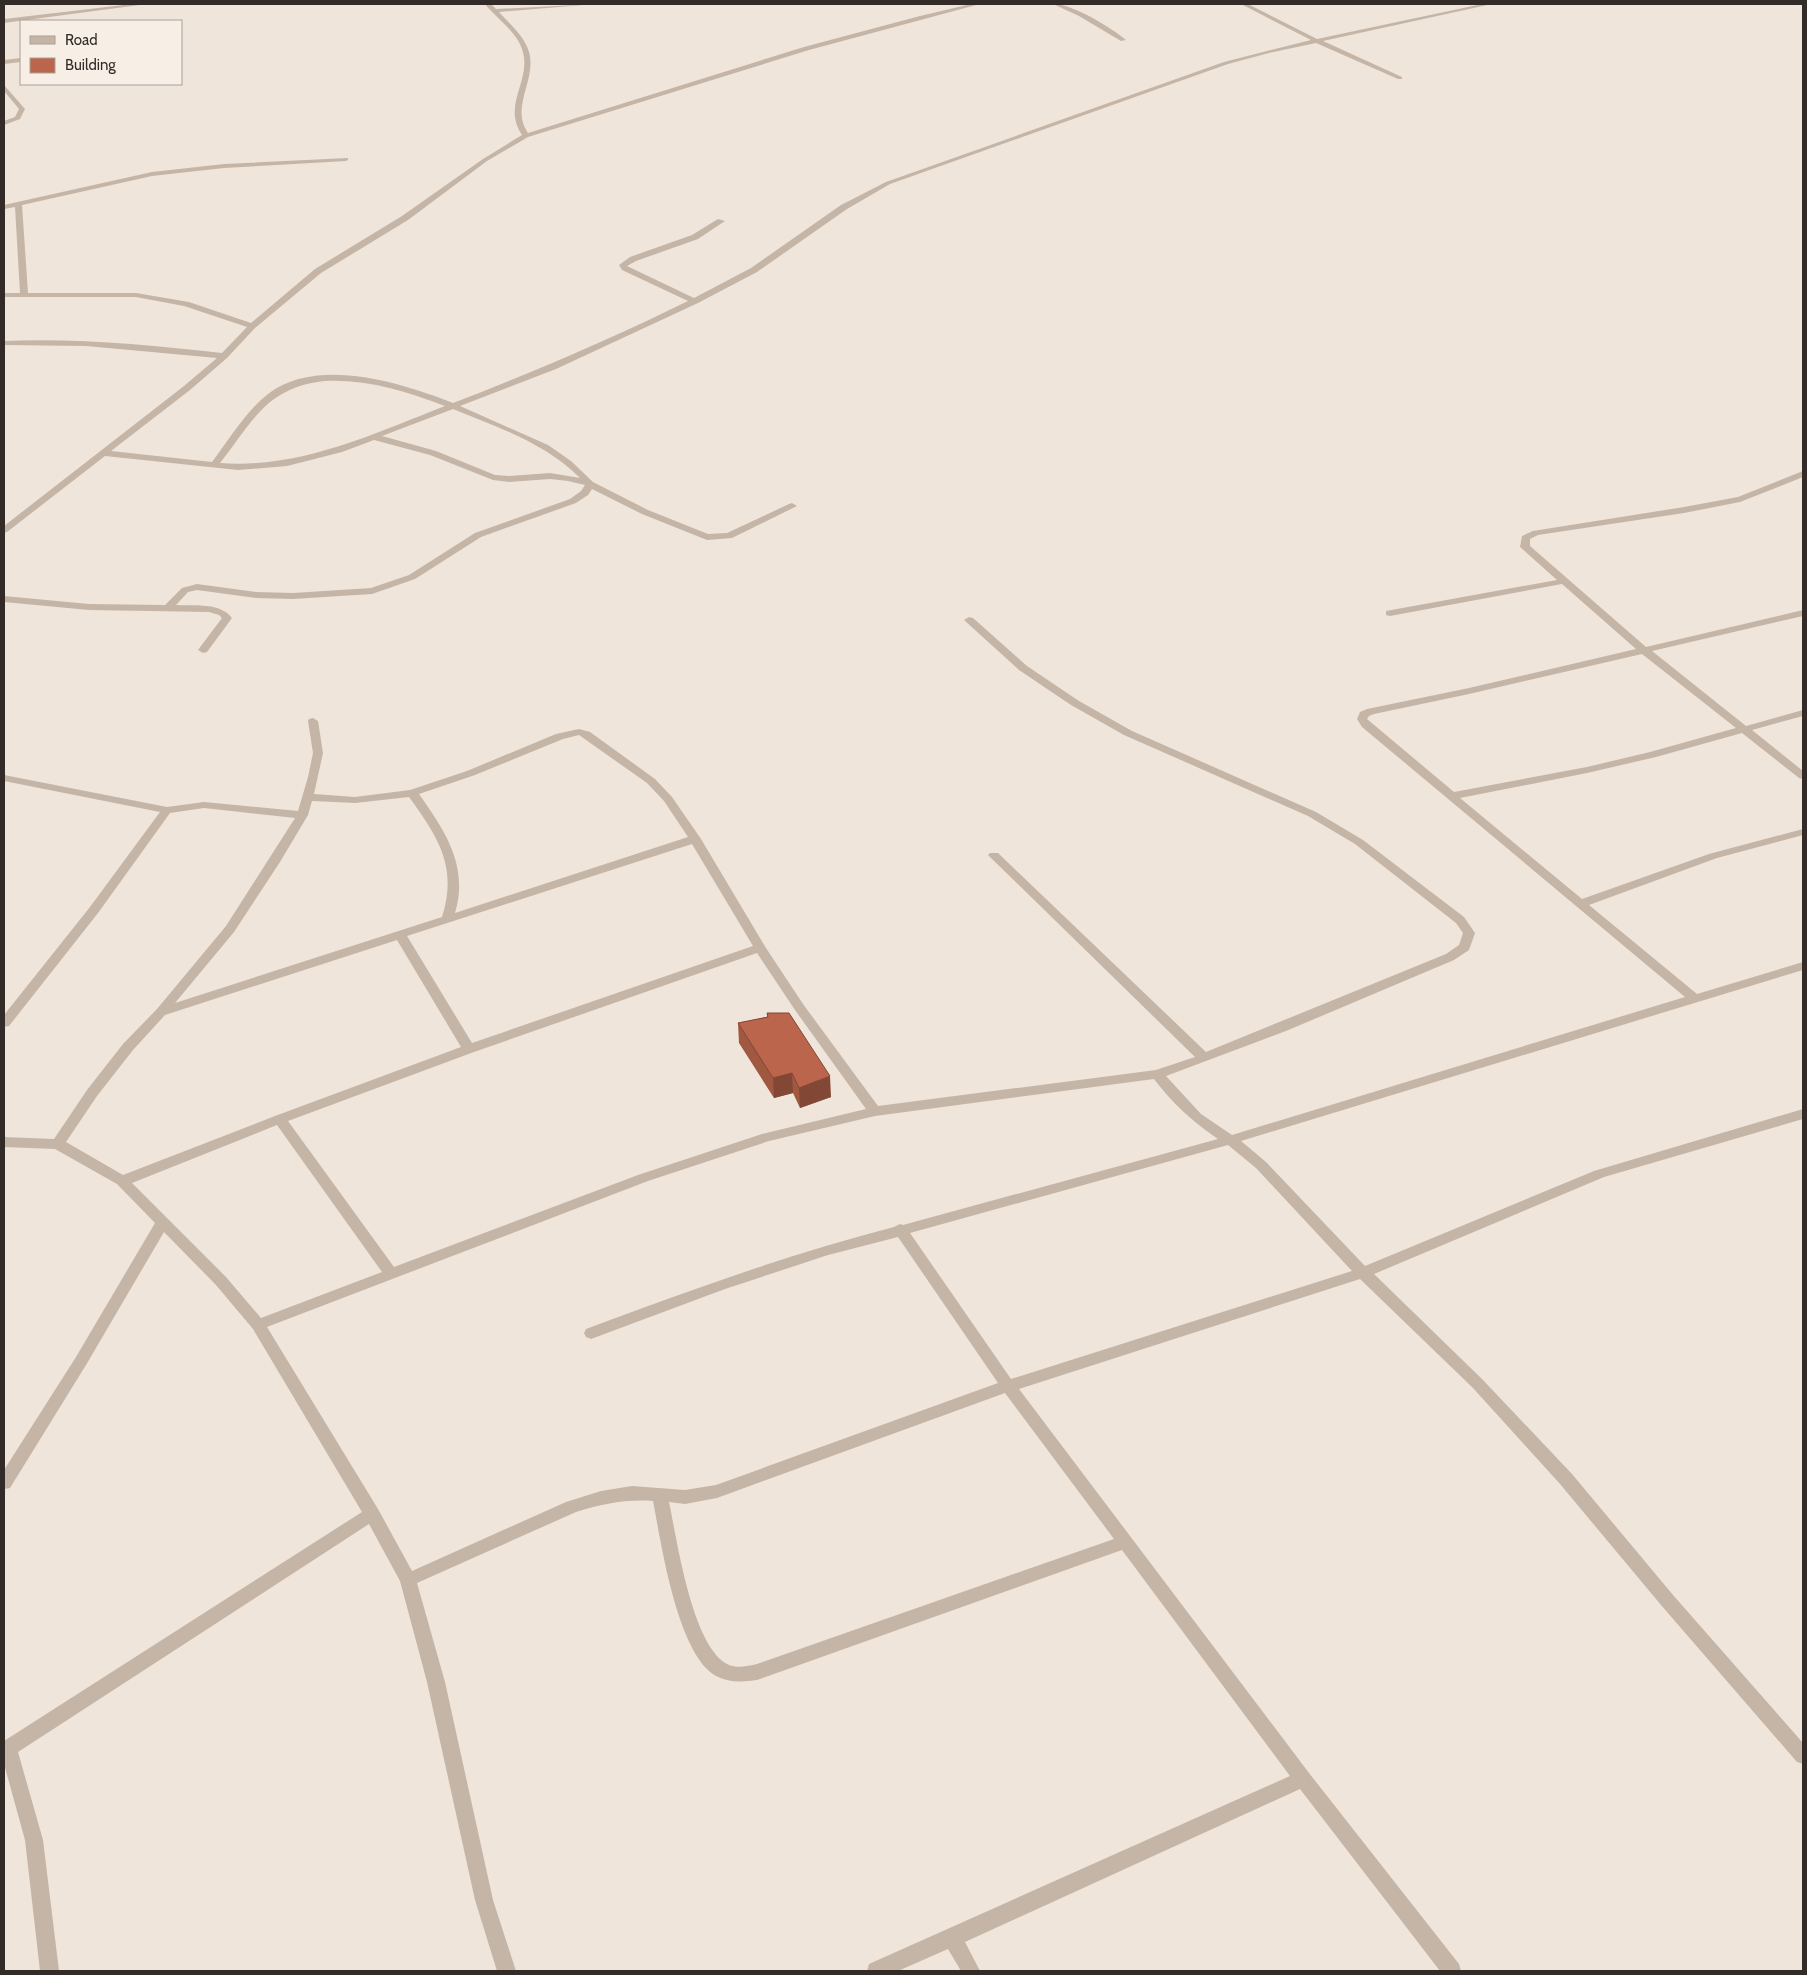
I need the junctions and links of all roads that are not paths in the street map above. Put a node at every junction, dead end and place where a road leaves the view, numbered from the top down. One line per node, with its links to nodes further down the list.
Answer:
1 (144, 4): 9 (street)
2 (488, 4): 8 (street)
3 (592, 4): 8 (street)
4 (977, 4): 19 (street)
5 (1056, 4): 12 (street)
6 (1244, 4): 13 (street)
7 (1489, 4): 13 (street)
8 (494, 11): 19 (street)
9 (55, 15): 10 (street); 11 (street)
10 (62, 20)
11 (4, 21)
12 (1123, 40)
13 (1315, 40): 16 (street); 26 (street)
14 (20, 60): 15 (street)
15 (4, 62)
16 (1400, 78)
17 (4, 87): 18 (street)
18 (4, 123)
19 (526, 136): 27 (street)
20 (346, 159): 21 (street)
21 (18, 204): 22 (street); 25 (street)
22 (4, 207)
23 (721, 221): 26 (street)
24 (4, 295): 25 (street)
25 (24, 295): 27 (street)
26 (695, 301): 30 (street)
27 (252, 326): 29 (street)
28 (4, 343): 29 (street)
29 (224, 356): 32 (street)
30 (454, 406): 31 (street); 33 (street); 35 (street)
31 (374, 437): 33 (street); 35 (street)
32 (101, 453): 33 (street); 37 (street)
33 (214, 465)
34 (1803, 475): 38 (street)
35 (590, 484): 36 (street); 40 (street)
36 (792, 506)
37 (4, 530)
38 (1565, 581): 41 (street); 45 (street)
39 (4, 599): 40 (street)
40 (168, 608): 44 (street)
41 (1390, 613)
42 (1803, 614): 45 (street)
43 (969, 620): 68 (street)
44 (203, 650)
45 (1645, 650): 48 (street); 52 (street)
46 (1803, 713): 48 (street)
47 (313, 721): 53 (street)
48 (1742, 729): 49 (street); 52 (street)
49 (1803, 776)
50 (4, 778): 54 (street)
51 (412, 793): 53 (street); 57 (street); 60 (street)
52 (1451, 796): 59 (street)
53 (307, 797): 55 (street)
54 (167, 810): 55 (street); 66 (street)
55 (302, 815): 65 (street)
56 (1803, 832): 59 (street)
57 (695, 839): 60 (street); 62 (street)
58 (994, 855): 68 (street)
59 (1580, 904): 64 (street)
60 (447, 919): 61 (street)
61 (400, 935): 65 (street); 67 (street)
62 (760, 948): 67 (street); 70 (street)
63 (1803, 966): 64 (street)
64 (1694, 999): 73 (street)
65 (161, 1012): 75 (street)
66 (4, 1023)
67 (469, 1049): 72 (street)
68 (1204, 1058): 69 (street)
69 (1157, 1074): 70 (street); 73 (street)
70 (875, 1111): 80 (street)
71 (1803, 1114): 79 (street)
72 (280, 1119): 76 (street); 80 (street)
73 (1230, 1140): 78 (street); 79 (street)
74 (4, 1142): 75 (street)
75 (58, 1144): 76 (street)
76 (122, 1181): 77 (street)
77 (163, 1222): 81 (street); 84 (street)
78 (900, 1229): 82 (street); 83 (street)
79 (1363, 1273): 83 (street); 90 (street)
80 (391, 1274): 81 (street)
81 (258, 1325): 86 (street)
82 (591, 1333)
83 (1008, 1386): 85 (street); 87 (street)
84 (4, 1483)
85 (660, 1495): 87 (street); 88 (street)
86 (372, 1514): 88 (street); 89 (street)
87 (1126, 1542): 91 (street)
88 (408, 1580): 94 (street)
89 (6, 1750): 93 (street)
90 (1803, 1756)
91 (1303, 1779): 92 (street); 97 (street)
92 (952, 1938): 95 (street); 96 (street)
93 (48, 1971)
94 (507, 1971)
95 (876, 1971)
96 (971, 1971)
97 (1452, 1971)

